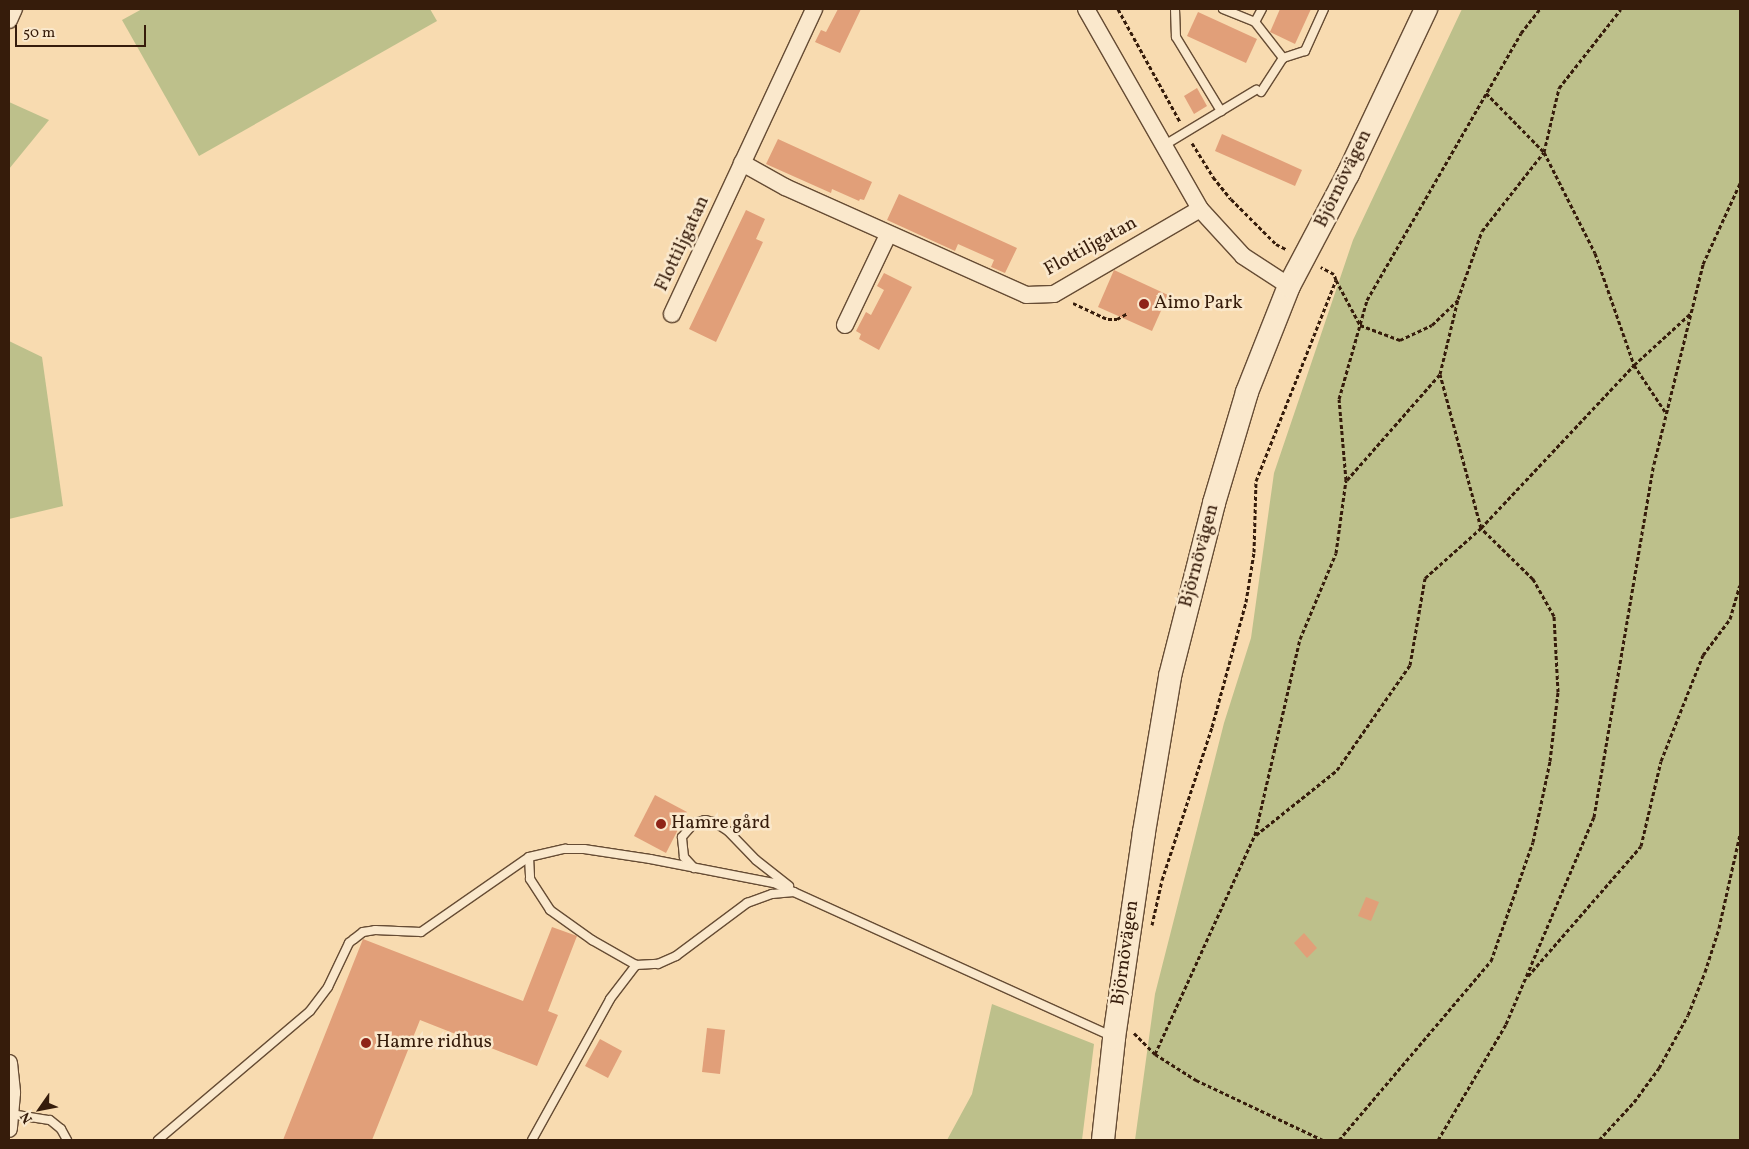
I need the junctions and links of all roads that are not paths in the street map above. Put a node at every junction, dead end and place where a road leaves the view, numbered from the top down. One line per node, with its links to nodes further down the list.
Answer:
1 (14, 9): 10 (street)
2 (814, 9): 15 (street, Flottiljgatan)
3 (1086, 9): 14 (street)
4 (1177, 9): 13 (lane)
5 (1223, 9): 9 (lane)
6 (1262, 9): 11 (lane)
7 (1324, 9): 12 (lane)
8 (1426, 9): 18 (main road, Björnövägen)
9 (1235, 11): 11 (lane)
10 (9, 20)
11 (1255, 22): 12 (lane)
12 (1283, 58): 13 (lane)
13 (1220, 111): 14 (lane)
14 (1163, 146): 16 (street)
15 (742, 163): 17 (street, Flottiljgatan); 19 (street, Flottiljgatan)
16 (1200, 209): 17 (street, Flottiljgatan); 18 (street)
17 (888, 235): 20 (street)
18 (1289, 286): 25 (main road, Björnövägen)
19 (672, 314)
20 (845, 325)
21 (529, 857): 22 (lane); 24 (lane); 29 (lane)
22 (694, 868): 23 (lane); 23 (lane)
23 (796, 892): 24 (lane); 25 (lane)
24 (636, 965): 30 (lane)
25 (1124, 1035): 31 (main road, Björnövägen)
26 (9, 1063): 27 (street)
27 (10, 1121): 28 (lane)
28 (67, 1140)
29 (158, 1140)
30 (532, 1140)
31 (1102, 1140)

